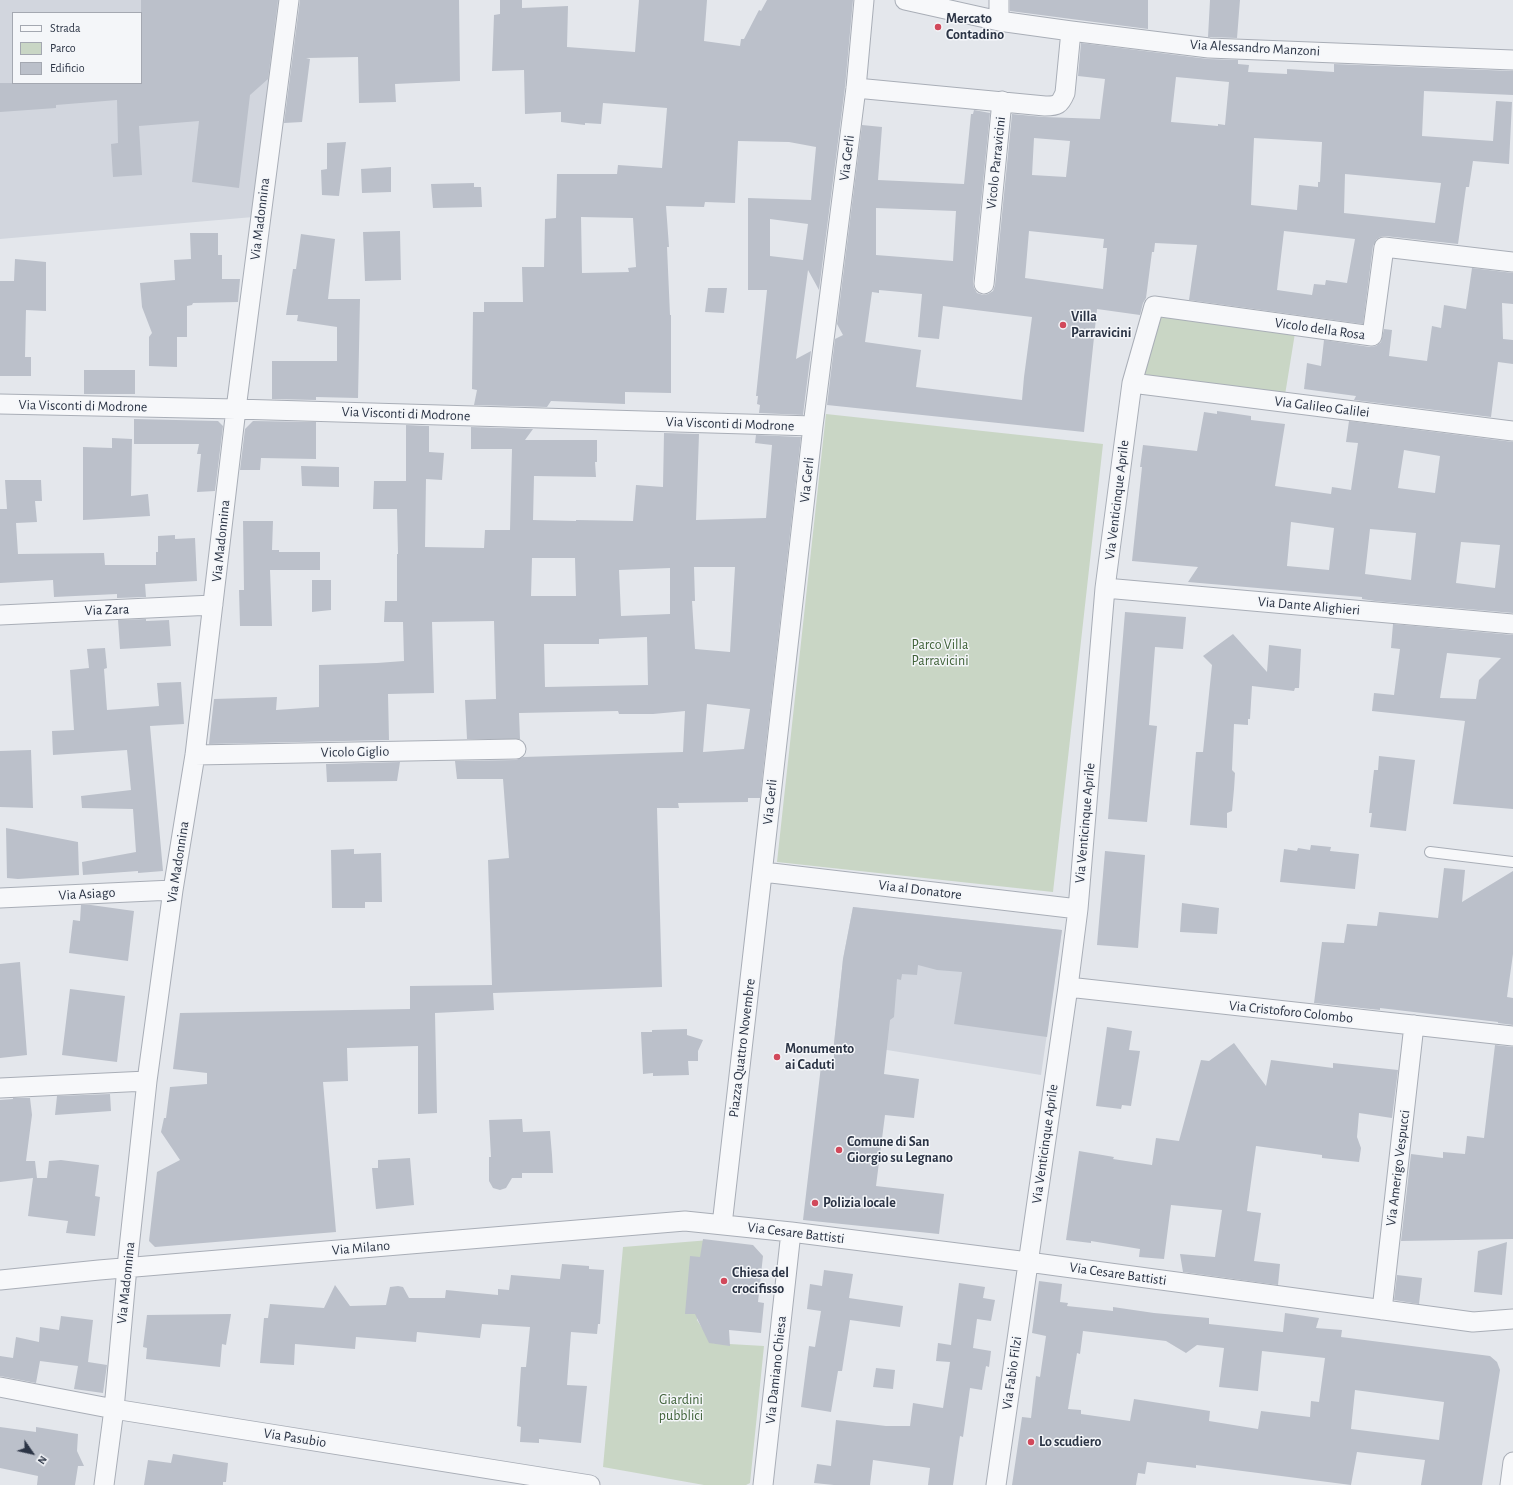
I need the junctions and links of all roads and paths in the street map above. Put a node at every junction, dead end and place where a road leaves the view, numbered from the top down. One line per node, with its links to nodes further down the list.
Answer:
1 (289, 0): 14 (street, Via Madonnina)
2 (864, 0): 8 (street, Via Gerli)
3 (906, 0): 5 (street, Via Alessandro Manzoni)
4 (999, 0): 5 (street)
5 (999, 21): 6 (street, Via Alessandro Manzoni)
6 (1071, 31): 7 (street, Via Alessandro Manzoni); 9 (street, Vicolo Parravicini)
7 (1513, 60)
8 (856, 88): 9 (street); 15 (street, Via Gerli)
9 (1002, 101): 11 (street, Vicolo Parravicini)
10 (1513, 262): 12 (street, Vicolo della Rosa)
11 (984, 284)
12 (1132, 383): 16 (street, Via Galileo Galilei); 17 (street, Via Venticinque Aprile)
13 (0, 404): 14 (street, Via Visconti di Modrone)
14 (236, 409): 15 (street, Via Visconti di Modrone); 18 (street, Via Madonnina)
15 (813, 426): 25 (street, Via Gerli)
16 (1513, 431)
17 (1106, 588): 20 (street, Via Dante Alighieri); 28 (street, Via Venticinque Aprile)
18 (213, 605): 19 (street, Via Zara); 22 (street, Via Madonnina)
19 (0, 615)
20 (1513, 624)
21 (516, 749): 22 (street, Vicolo Giglio)
22 (195, 755): 26 (street, Via Madonnina)
23 (1430, 852): 24 (lane)
24 (1513, 862)
25 (762, 872): 28 (street, Via al Donatore); 34 (street, Piazza Quattro Novembre)
26 (173, 890): 27 (street, Via Asiago); 32 (street, Via Madonnina)
27 (0, 898)
28 (1078, 909): 29 (street, Via Venticinque Aprile)
29 (1068, 987): 30 (street, Via Cristoforo Colombo); 36 (street, Via Venticinque Aprile)
30 (1414, 1025): 31 (street, Via Cristoforo Colombo); 39 (street, Via Amerigo Vespucci)
31 (1513, 1036)
32 (147, 1081): 33 (street); 37 (street, Via Madonnina)
33 (0, 1088)
34 (722, 1225): 35 (street, Via Cesare Battisti); 37 (street, Via Milano)
35 (791, 1232): 36 (street, Via Cesare Battisti); 46 (street, Via Damiano Chiesa)
36 (1028, 1262): 39 (street, Via Cesare Battisti); 47 (street, Via Fabio Filzi)
37 (127, 1267): 38 (street, Via Milano); 42 (street, Via Madonnina)
38 (0, 1280)
39 (1382, 1310): 40 (street, Via Cesare Battisti)
40 (1513, 1319)
41 (0, 1387): 42 (street, Via Pasubio)
42 (114, 1409): 44 (street, Via Madonnina); 45 (street, Via Pasubio)
43 (1513, 1462): 48 (street)
44 (104, 1485)
45 (590, 1485)
46 (764, 1485)
47 (996, 1485)
48 (1510, 1485)

